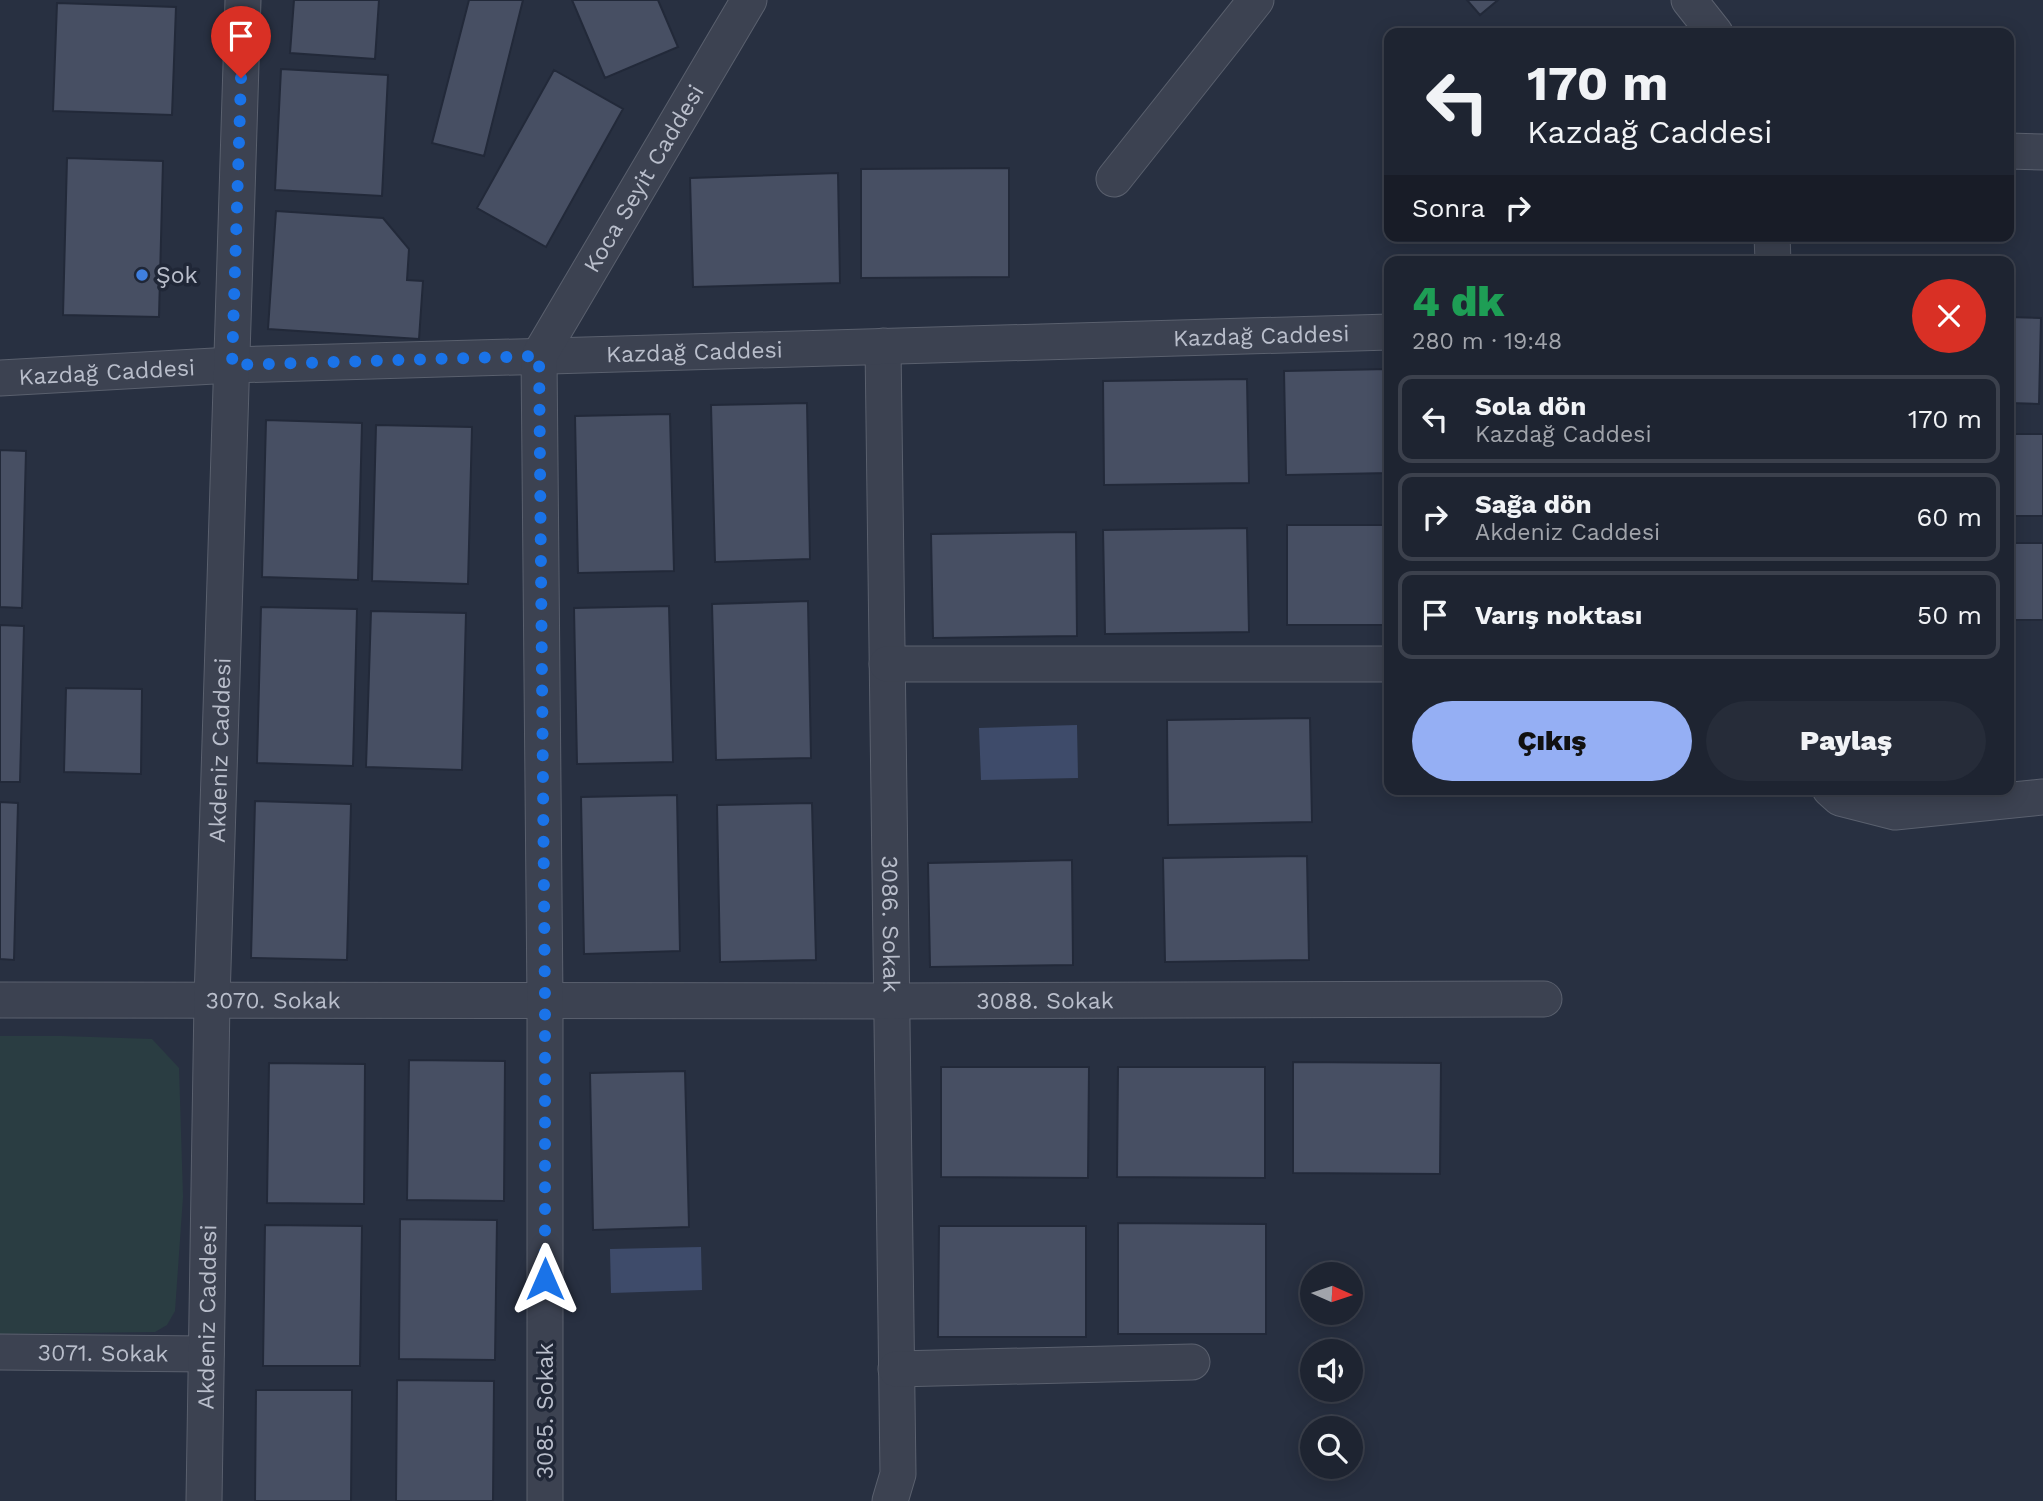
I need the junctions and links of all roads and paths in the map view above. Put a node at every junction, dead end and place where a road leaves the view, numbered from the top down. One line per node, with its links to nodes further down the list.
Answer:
1 (243, 0): 12 (street, Akdeniz Caddesi)
2 (749, 0): 11 (street, Koca Seyit Caddesi)
3 (1256, 0): 8 (street)
4 (1689, 0): 5 (street)
5 (1711, 28)
6 (2014, 151): 7 (street)
7 (2043, 152)
8 (1114, 180)
9 (1384, 332): 10 (street, Kazdağ Caddesi)
10 (883, 346): 11 (street, Kazdağ Caddesi); 14 (street, 3086. Sokak)
11 (539, 356): 12 (street, Kazdağ Caddesi); 21 (street, 3085. Sokak)
12 (232, 365): 13 (street, Kazdağ Caddesi); 20 (street, Akdeniz Caddesi)
13 (0, 378)
14 (887, 664): 15 (street); 22 (street, 3086. Sokak)
15 (1384, 664)
16 (1837, 795): 17 (street)
17 (2043, 797)
18 (1545, 999): 22 (street, 3088. Sokak)
19 (0, 1000): 20 (street, 3070. Sokak)
20 (212, 1000): 21 (street, 3070. Sokak); 24 (street, Akdeniz Caddesi)
21 (545, 1001): 22 (street, 3088. Sokak); 28 (street, 3085. Sokak)
22 (892, 1001): 26 (street, 3086. Sokak)
23 (0, 1352): 24 (street, 3071. Sokak)
24 (206, 1354): 27 (street, Akdeniz Caddesi)
25 (1192, 1362): 26 (street)
26 (896, 1368): 29 (street, 3086. Sokak)
27 (204, 1501)
28 (545, 1501)
29 (890, 1501)

